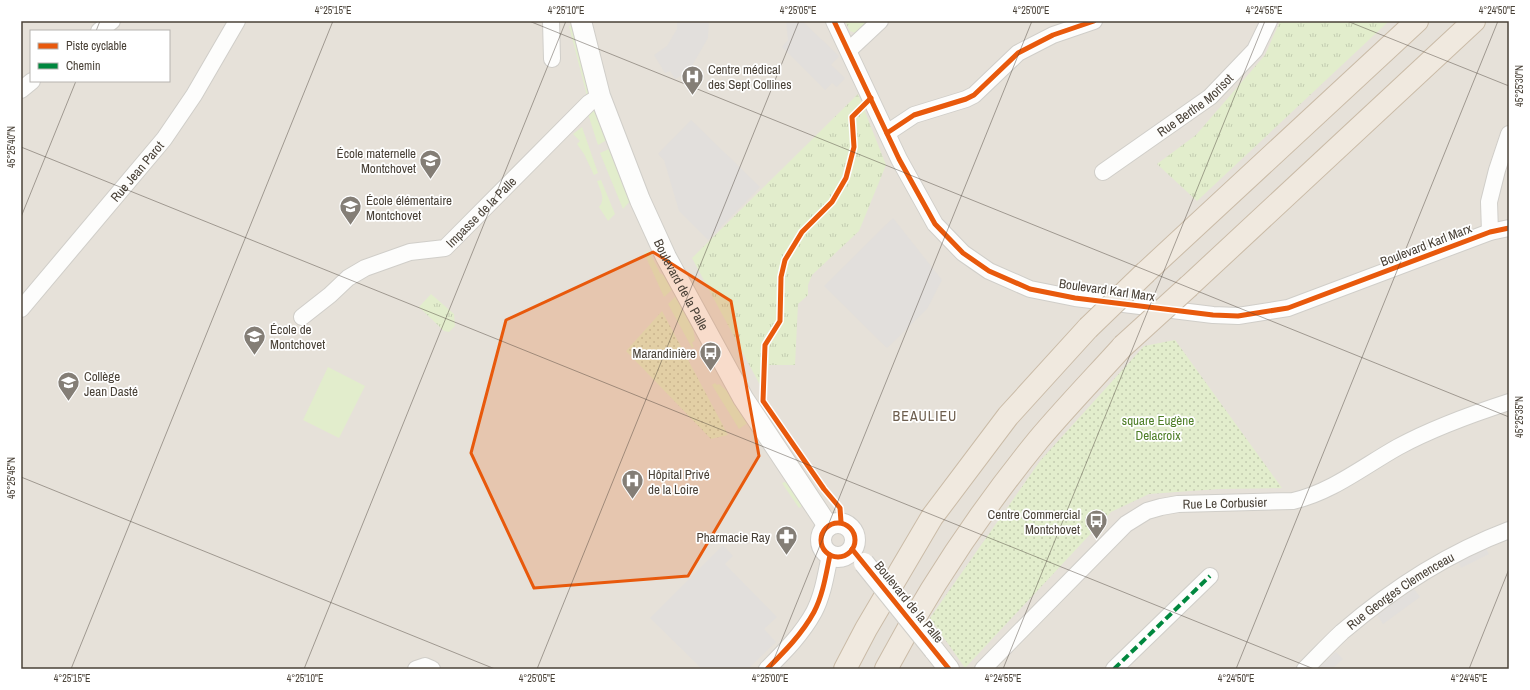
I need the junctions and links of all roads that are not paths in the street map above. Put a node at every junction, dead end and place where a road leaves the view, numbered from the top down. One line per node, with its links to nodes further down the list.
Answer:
1 (112, 21): 11 (street)
2 (237, 21): 22 (street, Rue Jean Parot)
3 (551, 21): 13 (street)
4 (581, 21): 16 (street, Boulevard de la Palle)
5 (834, 21): 12 (street, Boulevard Karl Marx)
6 (880, 21): 12 (street)
7 (1094, 21): 17 (street)
8 (1269, 21): 19 (street, Rue Berthe Morisot)
9 (1417, 21): 33 (highway, bridge)
10 (1474, 21): 34 (highway, bridge)
11 (99, 30)
12 (849, 50): 17 (street, Boulevard Karl Marx)
13 (552, 59)
14 (31, 82): 15 (street)
15 (21, 90)
16 (600, 96): 23 (street, Impasse de la Palle); 25 (street, Boulevard de la Palle)
17 (887, 133): 21 (street, Boulevard Karl Marx)
18 (1509, 134): 21 (street)
19 (1103, 172)
20 (1509, 228): 21 (street, Boulevard Karl Marx)
21 (1490, 232)
22 (21, 309)
23 (302, 317)
24 (1509, 402): 36 (street, Rue Le Corbusier)
25 (828, 526): 27 (street); 28 (street)
26 (1509, 530): 38 (street, Rue Georges Clemenceau)
27 (830, 555): 28 (street); 32 (street)
28 (858, 556): 35 (street, Boulevard de la Palle, bridge)
29 (1210, 576): 37 (street)
30 (416, 669): 31 (street)
31 (432, 669)
32 (767, 669)
33 (845, 669)
34 (886, 669)
35 (949, 669)
36 (983, 669)
37 (1114, 669)
38 (1305, 669)

